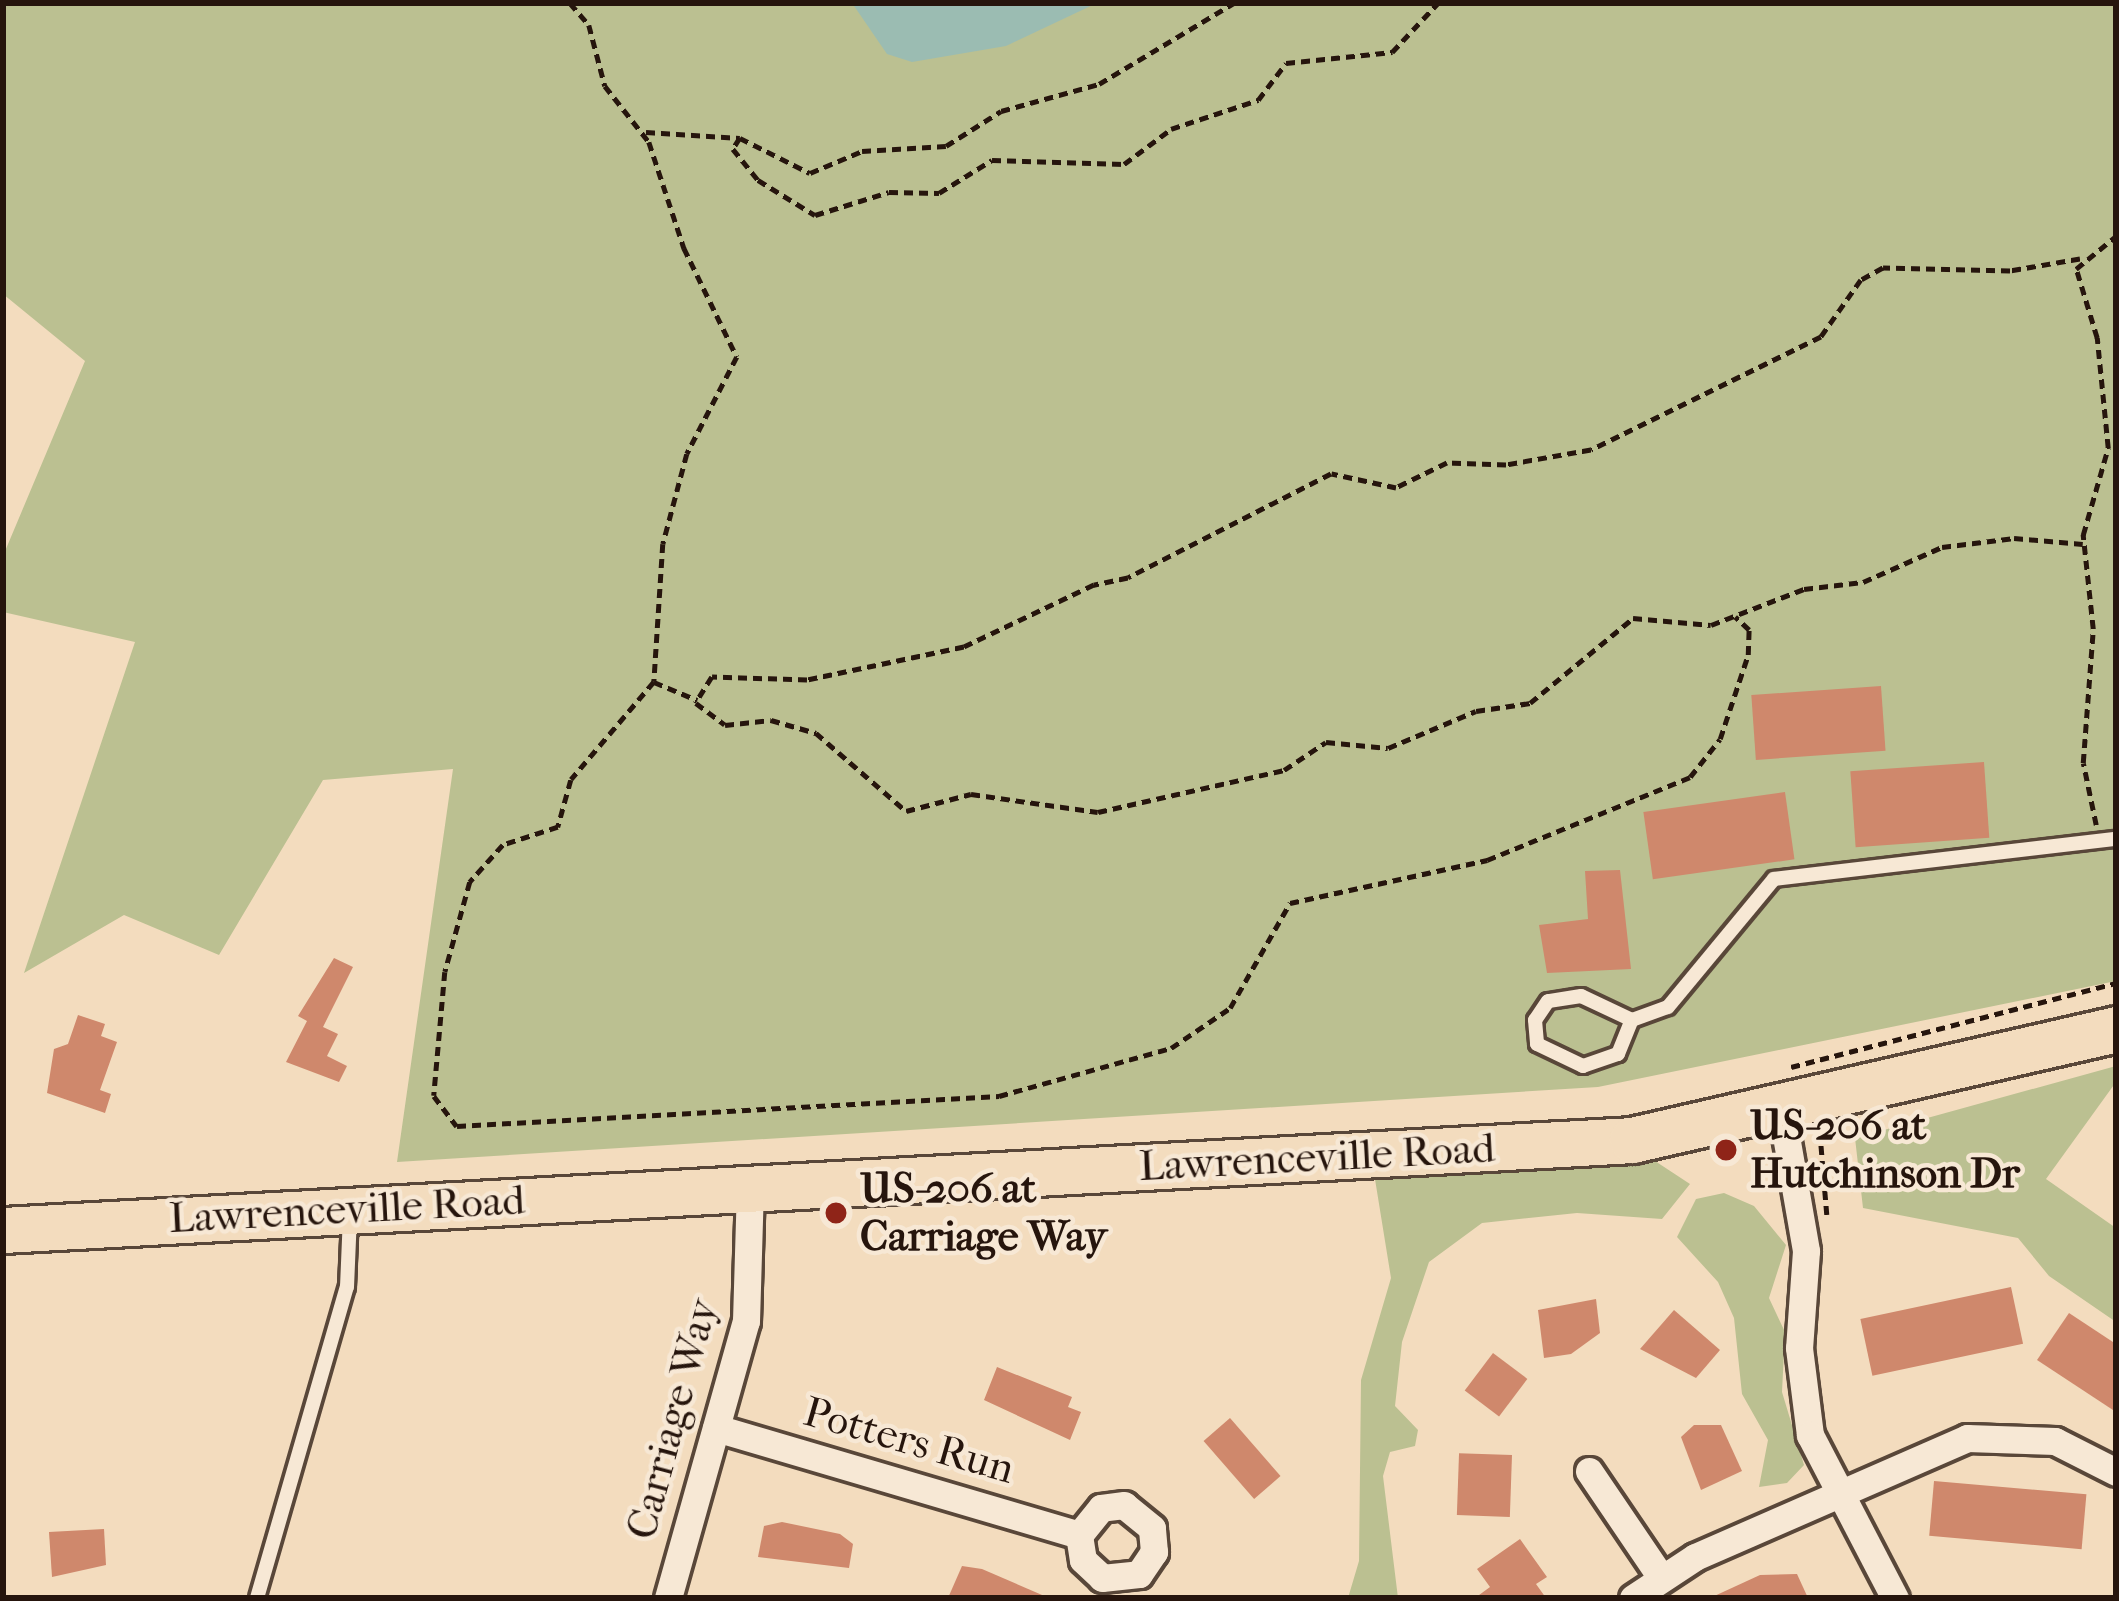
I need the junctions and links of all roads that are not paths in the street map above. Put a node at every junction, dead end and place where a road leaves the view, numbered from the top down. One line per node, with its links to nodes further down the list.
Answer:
1 (2116, 838): 2 (lane)
2 (1632, 1020): 2 (lane)
3 (2116, 1029): 4 (highway, Lawrenceville Road)
4 (1782, 1091): 5 (highway, Lawrenceville Road); 11 (street)
5 (750, 1188): 6 (highway, Lawrenceville Road); 8 (street, Carriage Way)
6 (350, 1210): 7 (highway, Lawrenceville Road); 14 (lane)
7 (3, 1230)
8 (716, 1428): 12 (street, Potters Run); 15 (street, Carriage Way)
9 (1589, 1472): 13 (street)
10 (2116, 1472): 11 (street)
11 (1834, 1495): 13 (street); 17 (street)
12 (1079, 1535)
13 (1660, 1576): 16 (street)
14 (257, 1598)
15 (668, 1598)
16 (1633, 1598)
17 (1895, 1598)

